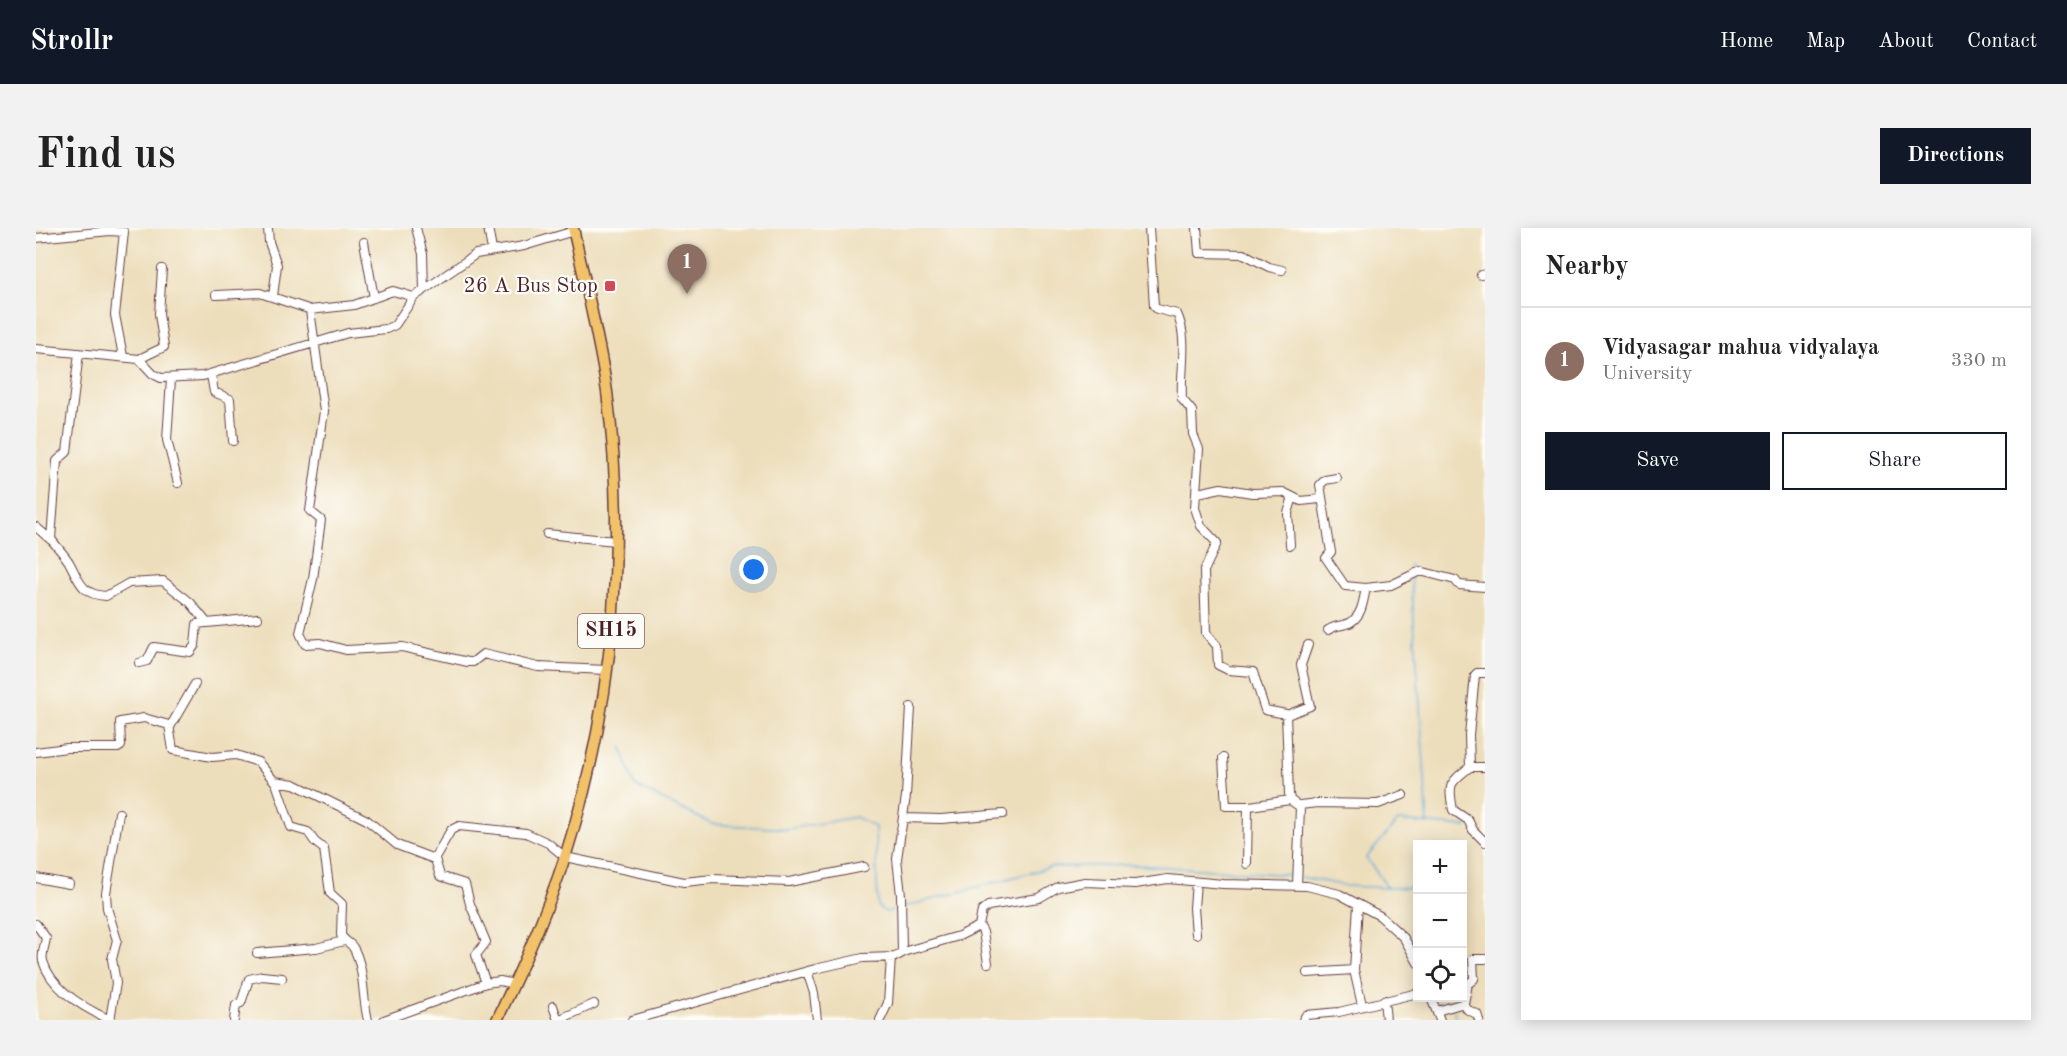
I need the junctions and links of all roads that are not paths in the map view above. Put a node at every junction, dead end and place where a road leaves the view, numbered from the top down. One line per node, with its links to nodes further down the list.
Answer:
1 (268, 228): 14 (street)
2 (416, 228): 12 (street)
3 (488, 228): 9 (street)
4 (1149, 228): 28 (street)
5 (1197, 228): 11 (street)
6 (573, 230): 9 (street); 34 (main road, SH15)
7 (36, 238): 21 (street)
8 (364, 242): 16 (street)
9 (492, 250): 12 (street)
10 (162, 268): 22 (street)
11 (1282, 270)
12 (424, 290): 15 (street)
13 (216, 295): 14 (street)
14 (273, 296): 17 (street)
15 (414, 297): 16 (street); 18 (street)
16 (374, 298): 17 (street)
17 (310, 309): 18 (street)
18 (313, 344): 23 (street); 43 (street)
19 (36, 349): 20 (street)
20 (79, 353): 21 (street); 33 (street)
21 (123, 356): 22 (street)
22 (139, 358): 24 (street)
23 (211, 375): 24 (street); 25 (street)
24 (171, 379): 27 (street)
25 (233, 441)
26 (1337, 478): 30 (street)
27 (178, 483)
28 (1198, 493): 29 (street); 47 (street)
29 (1293, 497): 30 (street); 35 (street)
30 (1320, 499): 37 (street)
31 (36, 527): 33 (street)
32 (547, 534): 34 (street)
33 (51, 540): 39 (street)
34 (615, 541): 43 (main road, SH15)
35 (1290, 545)
36 (1485, 587): 37 (street)
37 (1366, 588): 40 (street)
38 (258, 618): 39 (street)
39 (206, 623): 42 (street)
40 (1328, 630)
41 (1308, 645): 47 (street)
42 (139, 663)
43 (607, 670): 62 (main road, SH15)
44 (1485, 673): 51 (street)
45 (195, 684): 48 (street)
46 (911, 707): 60 (street)
47 (1287, 715): 55 (street)
48 (170, 727): 49 (street); 53 (street)
49 (36, 753)
50 (1223, 758): 57 (street)
51 (1470, 767): 52 (street); 61 (street)
52 (1485, 767)
53 (275, 781): 63 (street); 74 (street)
54 (1404, 795): 56 (street)
55 (1290, 800): 56 (street); 57 (street)
56 (1300, 805): 69 (street)
57 (1248, 806): 64 (street)
58 (119, 813): 95 (street)
59 (1003, 814): 60 (street)
60 (903, 818): 75 (street)
61 (1485, 842)
62 (565, 857): 63 (street); 65 (street); 86 (main road, SH15)
63 (435, 859): 85 (street)
64 (1247, 864)
65 (864, 867)
66 (36, 878): 68 (street)
67 (1196, 882): 69 (street); 72 (street); 73 (street)
68 (69, 884)
69 (1297, 885): 70 (street)
70 (1358, 905): 77 (street); 81 (street)
71 (36, 924): 95 (street)
72 (979, 925): 75 (street); 80 (street)
73 (1196, 934)
74 (344, 941): 76 (street); 97 (street)
75 (902, 952): 78 (street)
76 (257, 953)
77 (1413, 953)
78 (891, 958): 82 (street); 103 (street)
79 (1485, 959): 92 (street)
80 (988, 963)
81 (1354, 970): 83 (street); 91 (street)
82 (807, 971): 101 (street); 102 (street)
83 (1307, 973)
84 (282, 978): 96 (street)
85 (486, 983): 86 (street); 98 (street)
86 (514, 984): 99 (main road, SH15)
87 (1413, 994): 88 (street)
88 (1384, 1000): 91 (street); 105 (street)
89 (1433, 1002): 94 (street)
90 (594, 1004): 100 (street)
91 (1362, 1005): 104 (street)
92 (1459, 1005): 94 (street); 106 (street)
93 (554, 1006): 100 (street)
94 (1439, 1016)
95 (110, 1020)
96 (234, 1020)
97 (368, 1020)
98 (384, 1020)
99 (497, 1020)
100 (558, 1020)
101 (632, 1020)
102 (817, 1020)
103 (880, 1020)
104 (1303, 1020)
105 (1386, 1020)
106 (1479, 1020)

